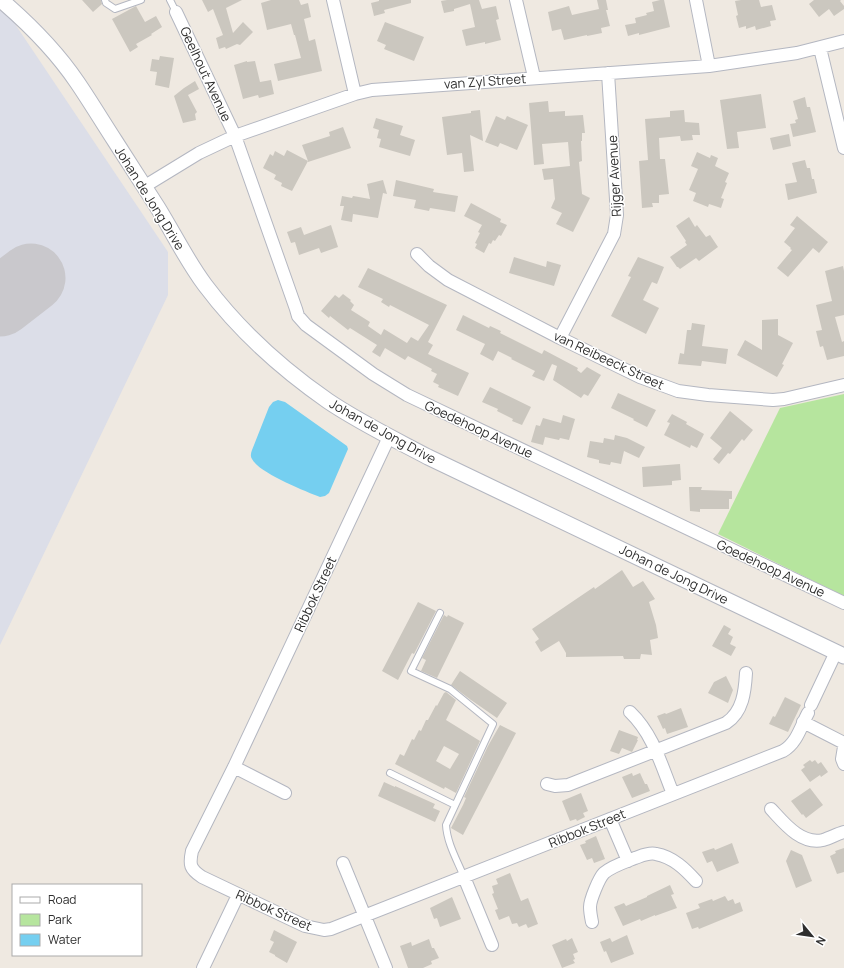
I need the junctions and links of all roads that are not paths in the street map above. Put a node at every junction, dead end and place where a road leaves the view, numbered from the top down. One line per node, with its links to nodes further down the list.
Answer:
1 (1, 0): 17 (street, Johan de Jong Drive)
2 (105, 0): 3 (lane)
3 (141, 0)
4 (170, 0): 8 (lane)
5 (333, 0): 14 (street)
6 (516, 0): 13 (street)
7 (696, 0): 11 (street)
8 (176, 12): 15 (street, Geelhout Avenue)
9 (844, 41): 10 (street, van Zyl Street)
10 (820, 48): 11 (street, van Zyl Street); 16 (street)
11 (709, 66): 12 (street, van Zyl Street)
12 (608, 73): 13 (street, van Zyl Street); 19 (street, Rijger Avenue)
13 (534, 78): 14 (street, van Zyl Street)
14 (355, 94): 15 (street, van Zyl Street)
15 (236, 136): 17 (street, van Zyl Street); 22 (street, Goedehoop Avenue)
16 (844, 148)
17 (145, 186): 21 (street, Johan de Jong Drive)
18 (417, 254): 19 (street, van Reibeeck Street)
19 (560, 338): 20 (street, van Reibeeck Street)
20 (844, 385)
21 (389, 437): 24 (street, Johan de Jong Drive); 32 (street, Ribbok Street)
22 (844, 602)
23 (440, 613): 37 (lane)
24 (840, 654): 27 (street, Ribbok Street)
25 (746, 673): 30 (street)
26 (630, 712): 30 (street)
27 (807, 713): 28 (street); 36 (street, Ribbok Street)
28 (844, 744)
29 (844, 747): 31 (street)
30 (656, 750): 34 (street); 36 (street)
31 (844, 764)
32 (234, 767): 35 (street); 45 (street, Ribbok Street)
33 (390, 773): 37 (lane)
34 (546, 784)
35 (285, 793)
36 (673, 794): 39 (street, Ribbok Street)
37 (455, 805): 43 (lane)
38 (771, 809): 40 (street)
39 (610, 819): 41 (street); 43 (street, Ribbok Street)
40 (844, 832)
41 (628, 861): 44 (street); 47 (street)
42 (343, 863): 46 (street)
43 (464, 877): 46 (street, Ribbok Street); 48 (street)
44 (696, 881)
45 (238, 895): 46 (street, Ribbok Street); 49 (street)
46 (365, 915): 50 (street)
47 (592, 922)
48 (492, 945)
49 (203, 968)
50 (386, 968)

